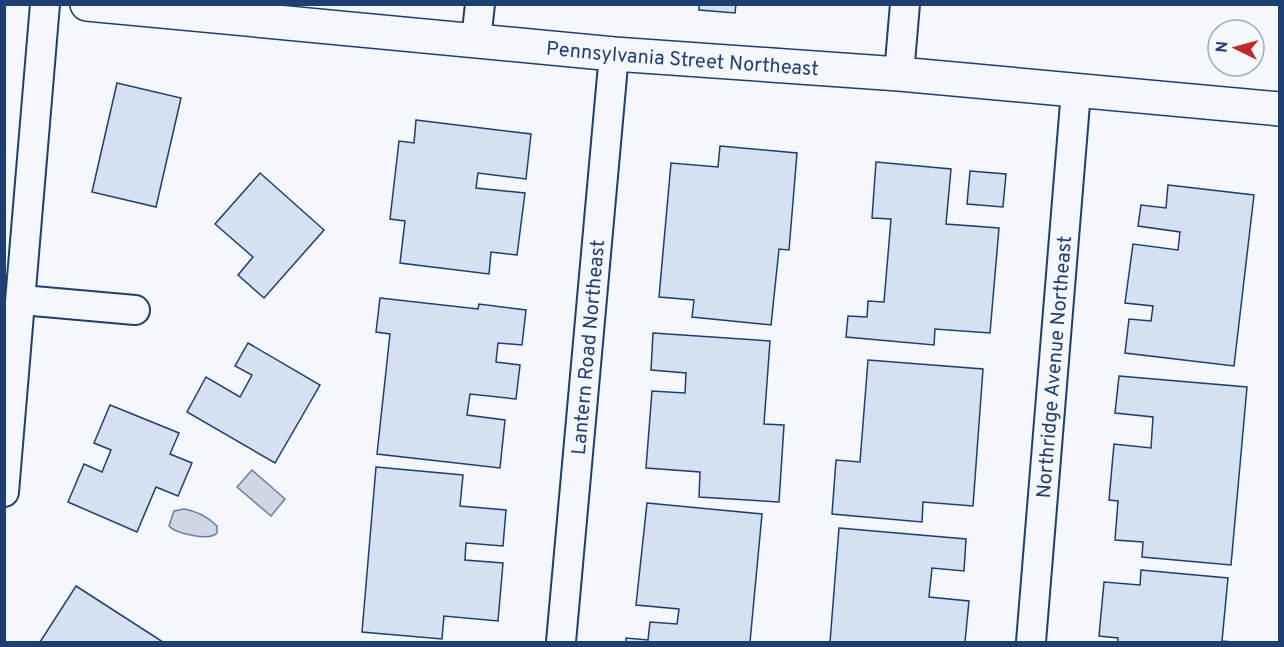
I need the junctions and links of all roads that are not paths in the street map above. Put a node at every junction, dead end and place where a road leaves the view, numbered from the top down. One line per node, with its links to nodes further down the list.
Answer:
1 (45, 4): 10 (street)
2 (87, 4): 5 (street, Pennsylvania Street Northeast)
3 (480, 4): 5 (street)
4 (905, 4): 7 (street)
5 (476, 40): 6 (street, Pennsylvania Street Northeast)
6 (614, 54): 7 (street, Pennsylvania Street Northeast); 13 (street, Lantern Road Northeast)
7 (899, 74): 8 (street, Pennsylvania Street Northeast)
8 (1076, 91): 9 (street, Pennsylvania Street Northeast); 14 (street, Northridge Avenue Northeast)
9 (1280, 109)
10 (22, 300): 11 (street); 12 (street)
11 (135, 310)
12 (4, 492)
13 (561, 642)
14 (1031, 642)

